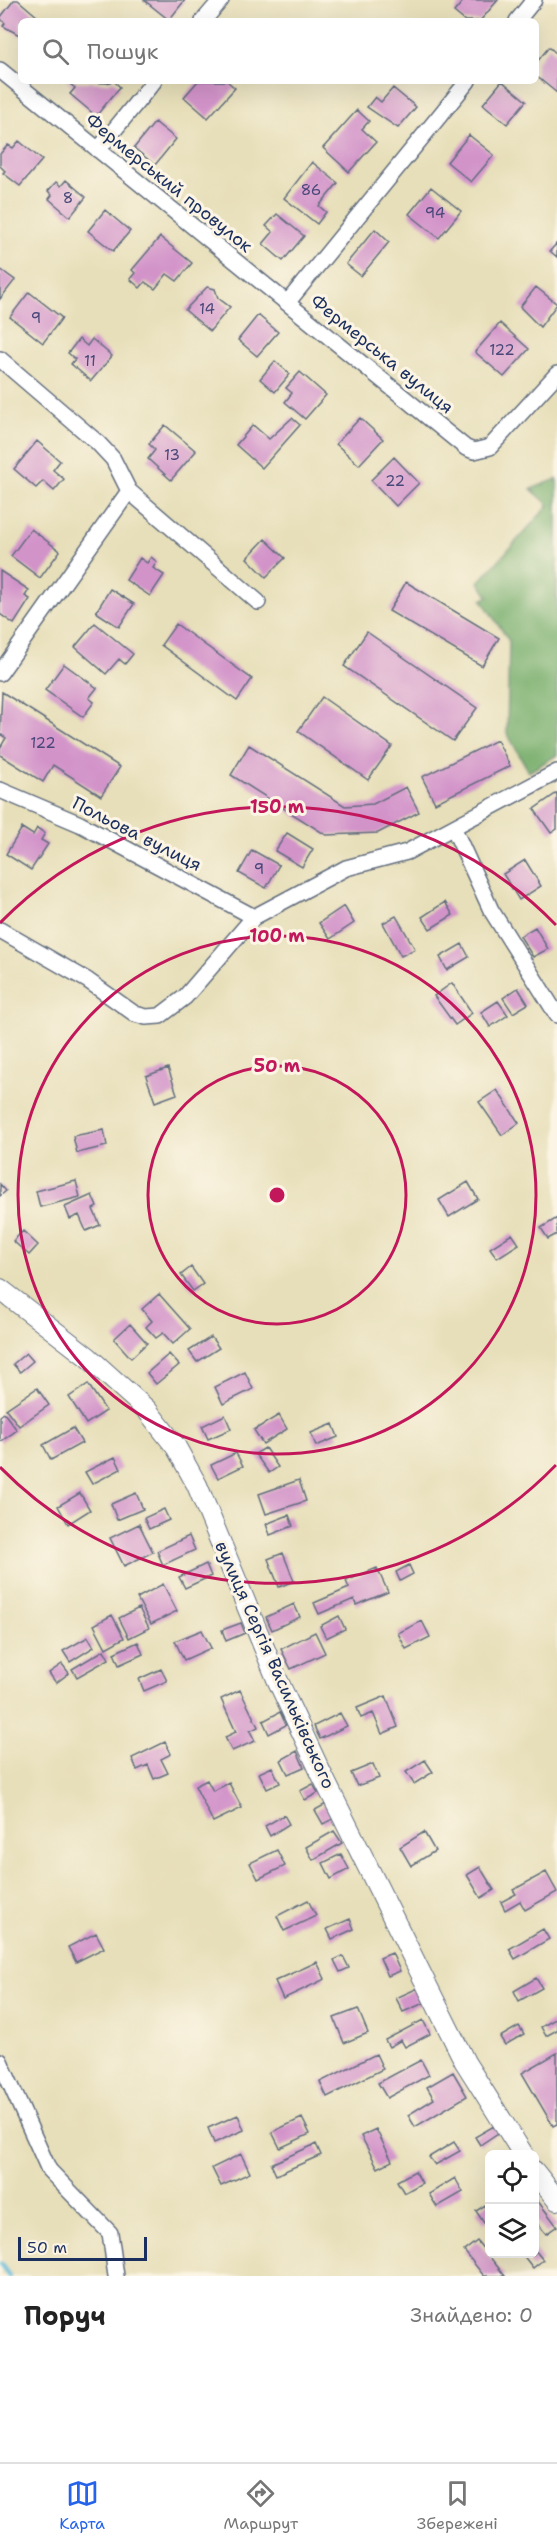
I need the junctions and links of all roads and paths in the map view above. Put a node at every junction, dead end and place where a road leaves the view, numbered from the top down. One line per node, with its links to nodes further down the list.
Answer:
1 (220, 0): 3 (street)
2 (534, 0): 4 (street)
3 (205, 18)
4 (519, 18)
5 (0, 70): 8 (street, Фермерський провулок)
6 (152, 84): 8 (street)
7 (466, 84): 9 (street, Фермерська вулиця)
8 (98, 150): 9 (street, Фермерський провулок)
9 (287, 303): 11 (street, Фермерська вулиця)
10 (0, 358): 12 (street)
11 (557, 374)
12 (129, 491): 13 (street); 14 (street)
13 (258, 602)
14 (0, 673)
15 (557, 772): 17 (street)
16 (0, 790): 18 (street, Польова вулиця)
17 (454, 829): 18 (street); 20 (street)
18 (254, 917): 19 (street)
19 (0, 930)
20 (557, 1015)
21 (0, 1289): 23 (street, вулиця Сергія Васильківського)
22 (0, 2061): 26 (street)
23 (520, 2150)
24 (539, 2177): 25 (street)
25 (557, 2200)
26 (116, 2276)

